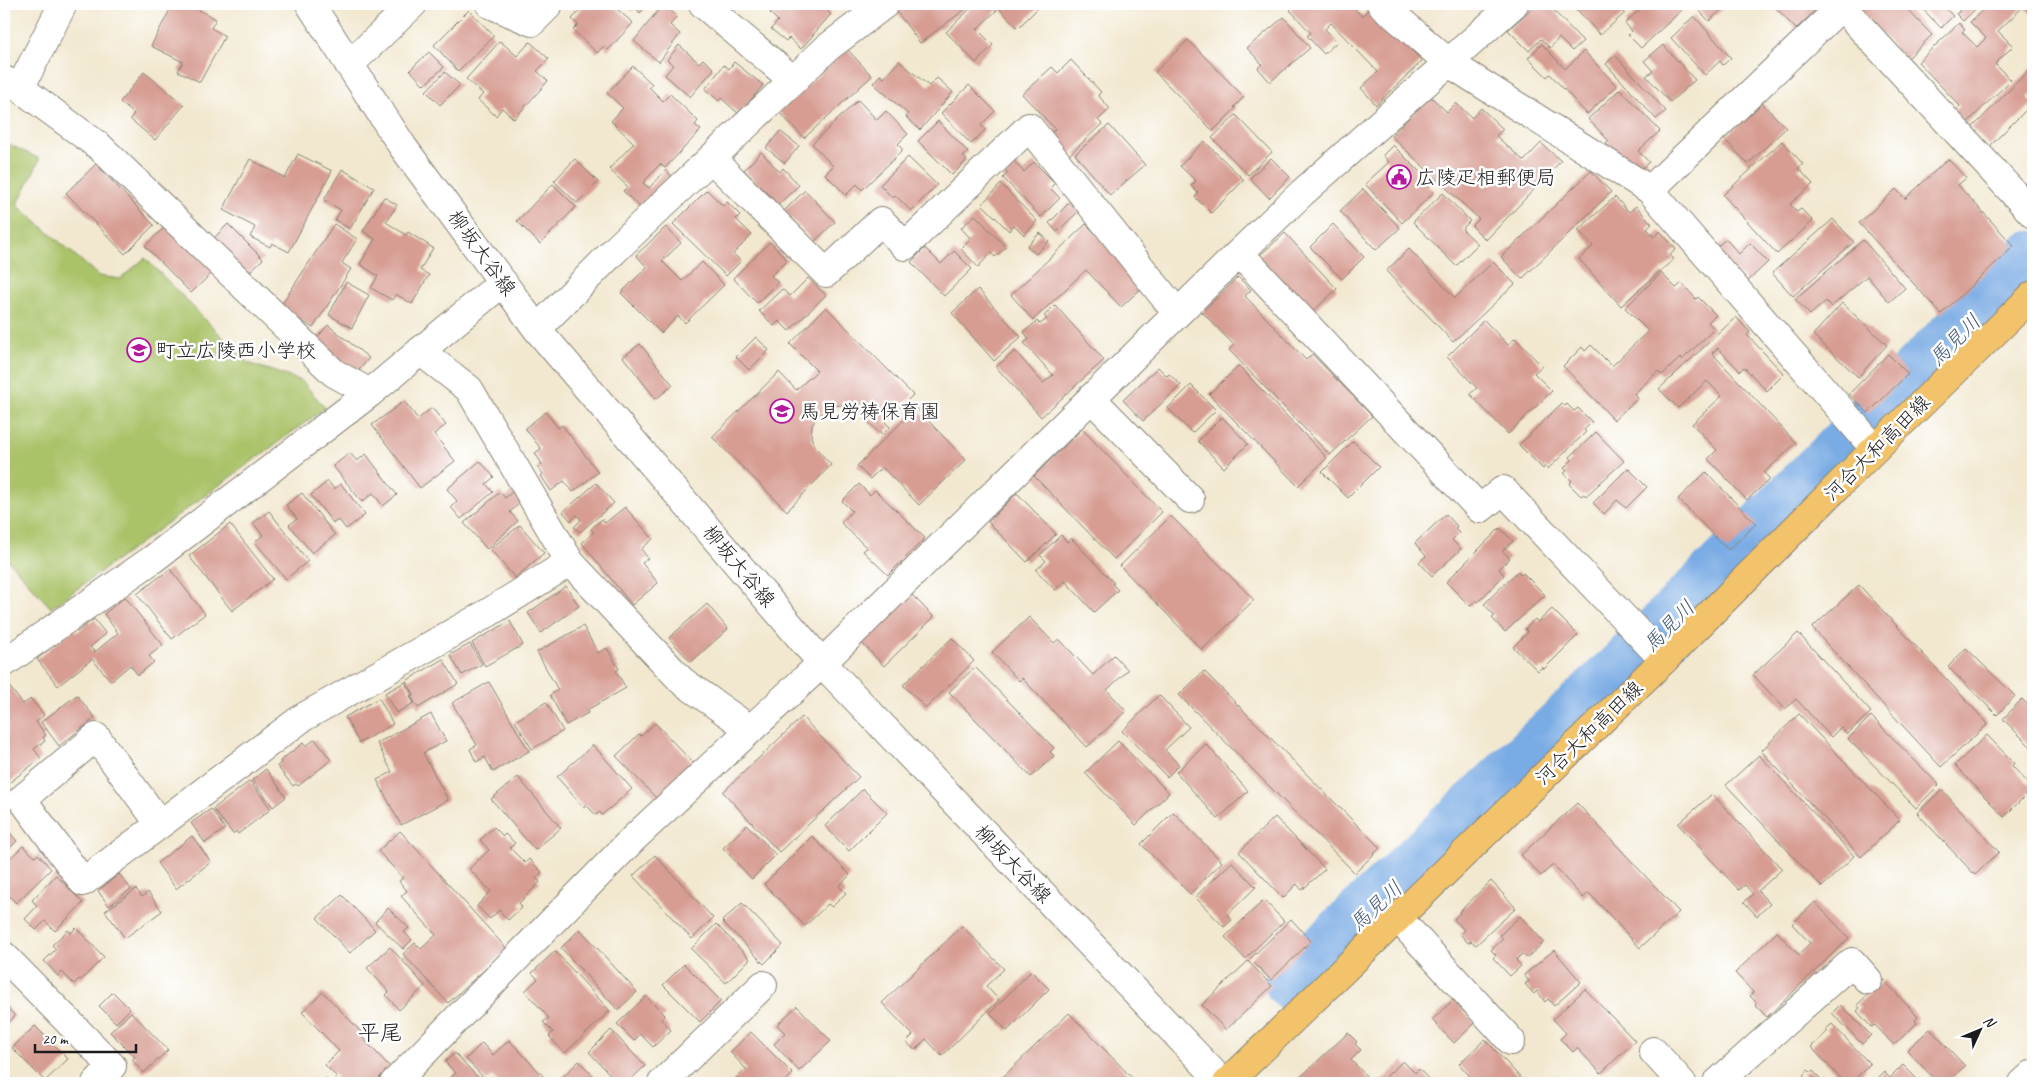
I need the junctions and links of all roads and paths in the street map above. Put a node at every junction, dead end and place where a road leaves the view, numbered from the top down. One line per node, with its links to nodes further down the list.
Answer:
1 (63, 4): 14 (street)
2 (310, 4): 12 (street, 柳坂大谷線)
3 (413, 4): 12 (street)
4 (490, 4): 10 (street)
5 (703, 4): 13 (street)
6 (885, 4): 13 (street)
7 (1381, 4): 11 (street)
8 (1514, 4): 11 (street)
9 (1843, 5): 16 (street); 17 (street)
10 (548, 6)
11 (1449, 64): 16 (street); 18 (street)
12 (349, 65): 19 (street, 柳坂大谷線)
13 (793, 80): 15 (street)
14 (12, 84): 24 (street)
15 (712, 159): 21 (street); 22 (street)
16 (1650, 190): 26 (street)
17 (2033, 214)
18 (1239, 253): 21 (street); 29 (street)
19 (503, 282): 22 (street, 柳坂大谷線); 23 (street)
20 (2033, 296): 26 (main road, 河合大和高田線)
21 (1177, 313): 25 (street)
22 (537, 329): 31 (street, 柳坂大谷線)
23 (420, 351): 24 (street); 28 (street)
24 (370, 393): 30 (street)
25 (1091, 398): 27 (street); 31 (street)
26 (1875, 449): 29 (main road, 河合大和高田線)
27 (1190, 499)
28 (570, 562): 32 (street); 33 (street)
29 (1664, 660): 34 (main road, 河合大和高田線)
30 (4, 663)
31 (822, 663): 32 (street); 44 (street, 柳坂大谷線)
32 (750, 729): 42 (street)
33 (159, 824): 33 (street)
34 (1397, 917): 38 (street); 45 (main road, 河合大和高田線)
35 (4, 956): 41 (street)
36 (1868, 980): 47 (street)
37 (764, 985): 43 (street)
38 (1511, 1041)
39 (1653, 1051): 46 (street)
40 (2033, 1074): 48 (street)
41 (96, 1083)
42 (394, 1083)
43 (662, 1083)
44 (1222, 1083)
45 (1227, 1083)
46 (1682, 1083)
47 (1717, 1083)
48 (2023, 1083)

